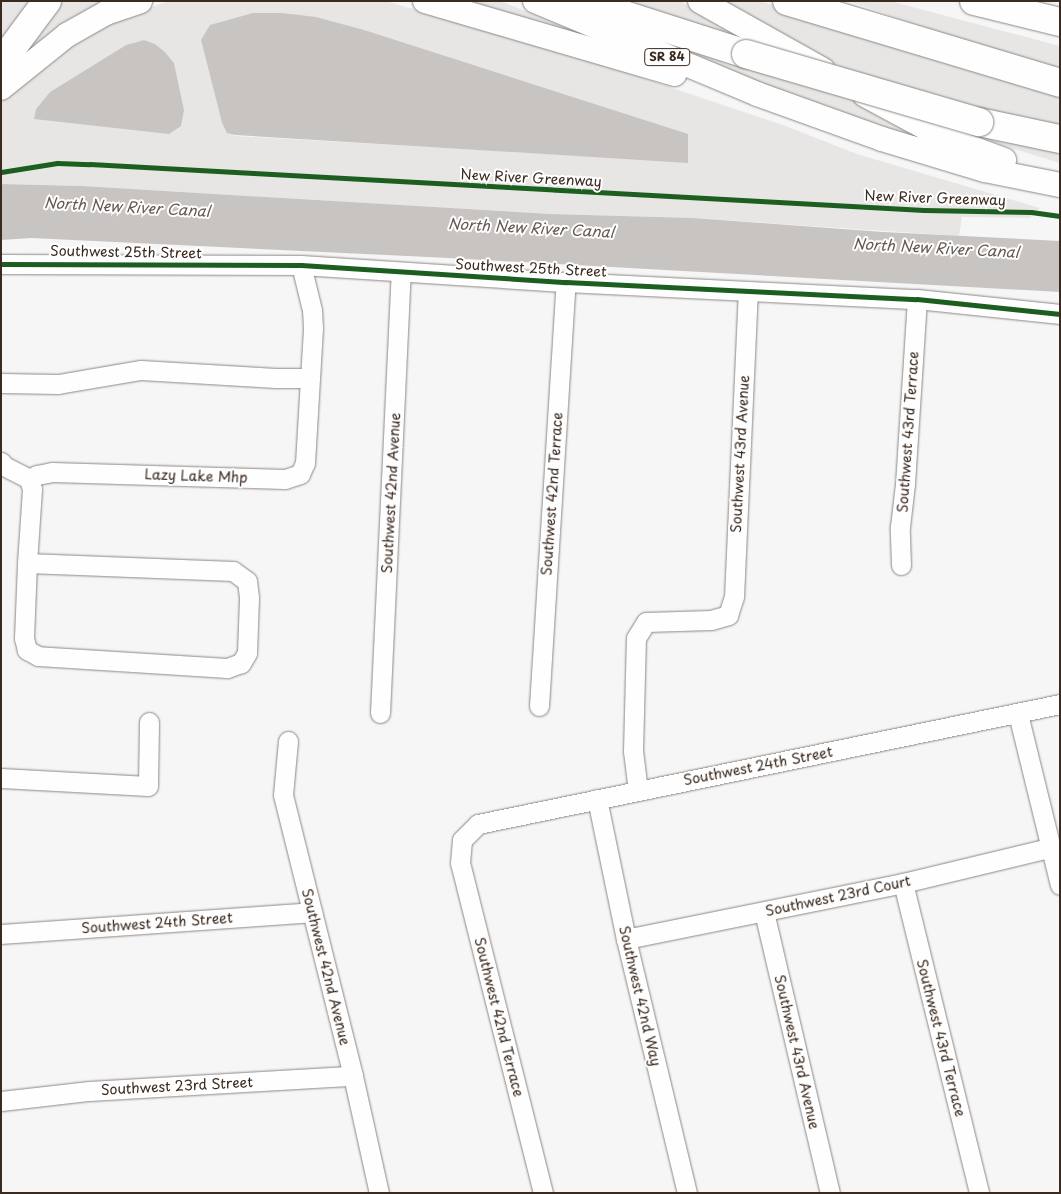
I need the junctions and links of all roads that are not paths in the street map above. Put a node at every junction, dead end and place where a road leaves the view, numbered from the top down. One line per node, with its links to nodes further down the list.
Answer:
1 (47, 1): 11 (highway)
2 (140, 1): 14 (main road)
3 (425, 1): 15 (main road)
4 (535, 1): 15 (main road, SR 84)
5 (581, 1): 16 (highway, bridge)
6 (700, 1): 17 (main road)
7 (787, 1): 12 (highway)
8 (830, 1): 12 (highway)
9 (974, 1): 10 (highway)
10 (1060, 22)
11 (1, 63)
12 (1009, 68): 13 (highway)
13 (1060, 83)
14 (1, 88)
15 (800, 110): 18 (main road, SR 84)
16 (1060, 140)
17 (1060, 176)
18 (1060, 185)
19 (1, 264): 20 (street, Southwest 25th Street)
20 (301, 266): 21 (street, Southwest 25th Street); 26 (street, Lazy Lake Mhp)
21 (401, 272): 22 (street, Southwest 25th Street); 34 (street, Southwest 42nd Avenue)
22 (566, 282): 23 (street, Southwest 25th Street); 33 (street, Southwest 42nd Terrace)
23 (748, 292): 24 (street, Southwest 25th Street); 39 (street, Southwest 43rd Avenue)
24 (917, 299): 25 (street, Southwest 25th Street); 31 (street, Southwest 43rd Terrace)
25 (1060, 314)
26 (310, 378): 27 (street); 29 (street, Lazy Lake Mhp)
27 (1, 383)
28 (1, 462): 29 (street)
29 (29, 479): 30 (street)
30 (26, 563): 30 (street)
31 (901, 565)
32 (1060, 704): 35 (street, Southwest 24th Street)
33 (539, 706)
34 (380, 714)
35 (1018, 714): 39 (street, Southwest 24th Street); 42 (street)
36 (149, 722): 38 (street)
37 (288, 741): 45 (street, Southwest 42nd Avenue)
38 (1, 778)
39 (638, 791): 40 (street, Southwest 24th Street)
40 (597, 799): 41 (street, Southwest 24th Street); 48 (street, Southwest 42nd Way)
41 (462, 840): 52 (street, Southwest 42nd Terrace)
42 (1049, 848): 43 (street, Southwest 23rd Court); 44 (street)
43 (903, 882): 46 (street, Southwest 23rd Court); 55 (street, Southwest 43rd Terrace)
44 (1060, 886)
45 (312, 912): 47 (street, Southwest 24th Street); 49 (street, Southwest 42nd Avenue)
46 (764, 912): 48 (street, Southwest 23rd Court); 54 (street, Southwest 43rd Avenue)
47 (1, 934)
48 (626, 940): 53 (street, Southwest 42nd Way)
49 (353, 1076): 50 (street, Southwest 23rd Street); 51 (street, Southwest 42nd Avenue)
50 (1, 1101)
51 (379, 1193)
52 (543, 1193)
53 (687, 1193)
54 (830, 1193)
55 (979, 1193)

